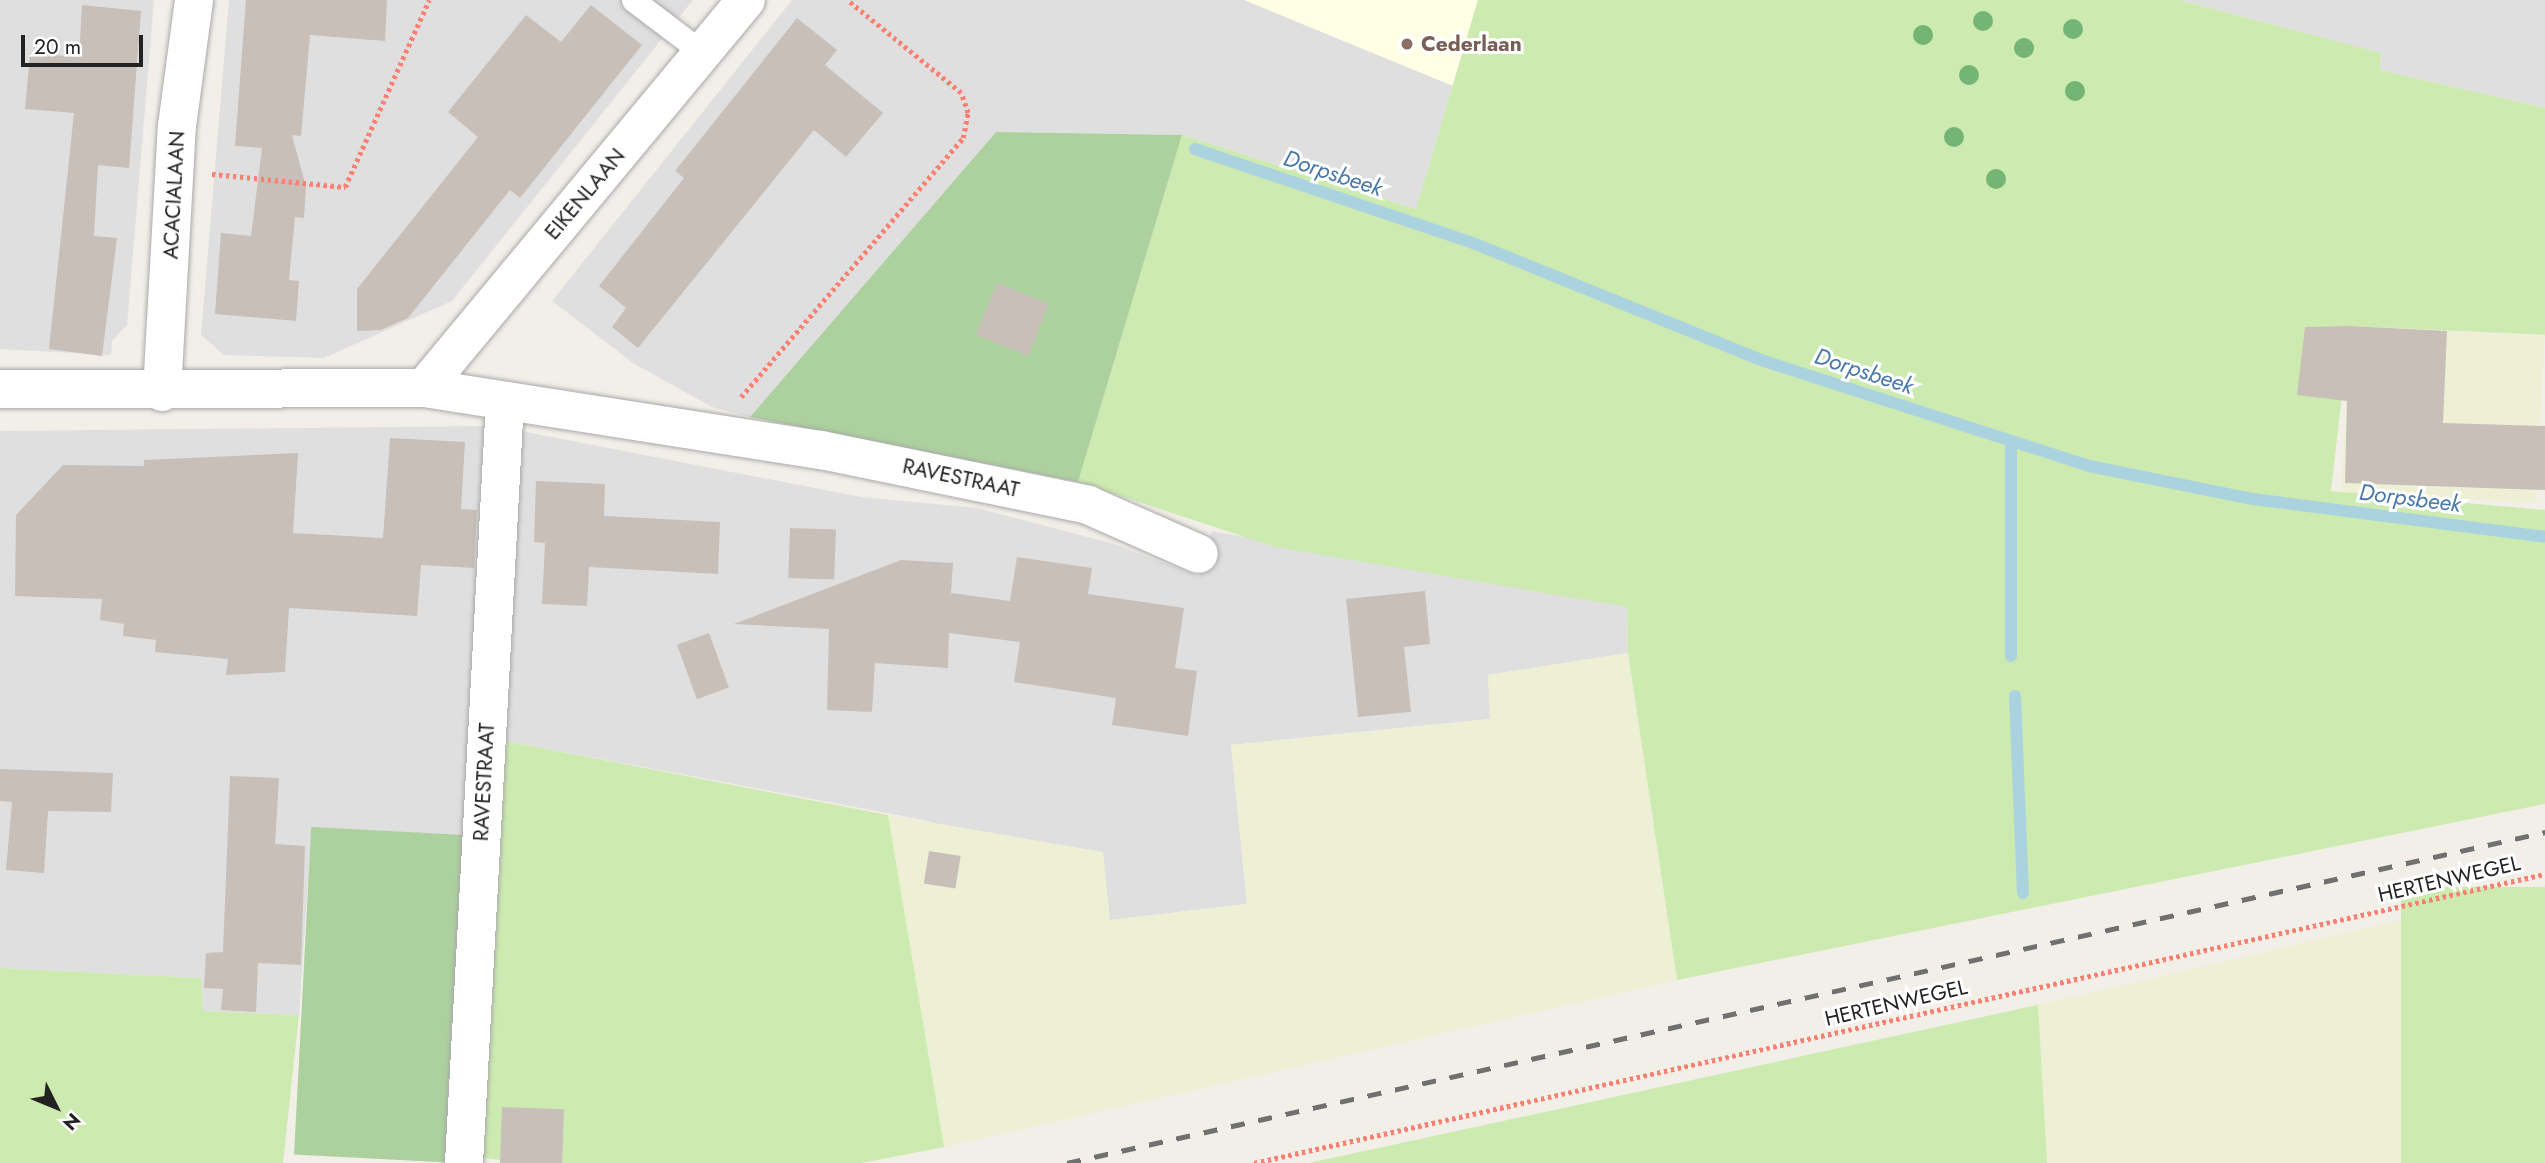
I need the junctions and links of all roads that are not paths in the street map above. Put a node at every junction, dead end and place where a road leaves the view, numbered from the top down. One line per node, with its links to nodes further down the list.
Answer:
1 (194, 0): 7 (street, ACACIALAAN)
2 (633, 0): 4 (lane)
3 (746, 0): 4 (street, EIKENLAAN)
4 (702, 53): 5 (street, EIKENLAAN)
5 (424, 388): 7 (street, RAVESTRAAT); 8 (street, RAVESTRAAT)
6 (0, 389): 7 (street, RAVESTRAAT)
7 (162, 391)
8 (505, 401): 9 (street, RAVESTRAAT); 10 (street, RAVESTRAAT)
9 (1199, 554)
10 (464, 1163)

